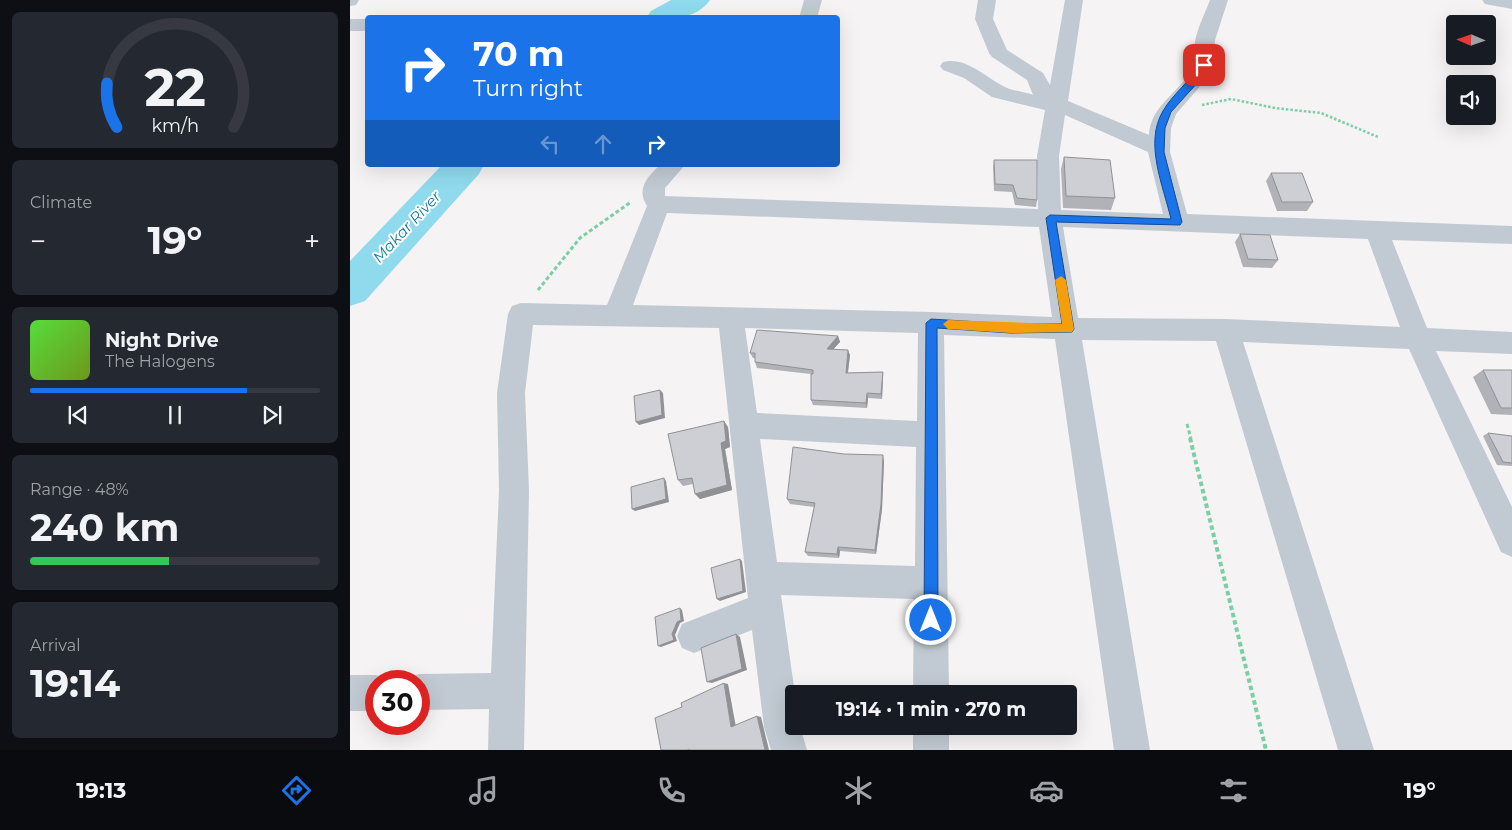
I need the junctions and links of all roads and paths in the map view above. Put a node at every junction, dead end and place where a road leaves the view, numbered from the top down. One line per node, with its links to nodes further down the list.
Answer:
1 (813, 0): 7 (street)
2 (987, 0): 11 (street)
3 (1074, 0): 11 (street)
4 (1219, 0): 12 (street)
5 (1491, 0): 6 (street)
6 (1512, 4)
7 (809, 15)
8 (350, 25): 9 (street)
9 (365, 25)
10 (950, 66): 11 (street)
11 (1052, 103): 14 (street); 17 (street)
12 (1167, 111): 13 (path); 14 (street)
13 (1378, 137)
14 (1160, 149): 18 (street)
15 (673, 167): 16 (street)
16 (656, 194): 17 (street); 21 (path); 22 (street)
17 (1050, 218): 18 (street); 25 (street)
18 (1177, 222): 19 (street)
19 (1376, 229): 20 (street); 27 (street)
20 (1512, 235)
21 (521, 314): 22 (street); 37 (street)
22 (616, 315): 23 (street)
23 (731, 317): 24 (street); 30 (street)
24 (931, 323): 25 (street); 31 (street)
25 (1068, 329): 26 (street); 45 (street)
26 (1226, 330): 27 (street); 47 (street)
27 (1418, 340): 28 (street); 32 (street)
28 (1512, 343)
29 (1186, 424): 46 (path)
30 (744, 425): 31 (street); 34 (street)
31 (931, 435): 33 (street)
32 (1512, 541)
33 (931, 583): 34 (street); 36 (street)
34 (764, 593): 35 (street); 43 (street)
35 (694, 636)
36 (930, 685)
37 (508, 690): 38 (street); 42 (street)
38 (430, 692)
39 (350, 693): 40 (street)
40 (365, 693)
41 (930, 735): 44 (street)
42 (506, 750)
43 (788, 750)
44 (930, 750)
45 (1132, 750)
46 (1266, 750)
47 (1356, 750)

